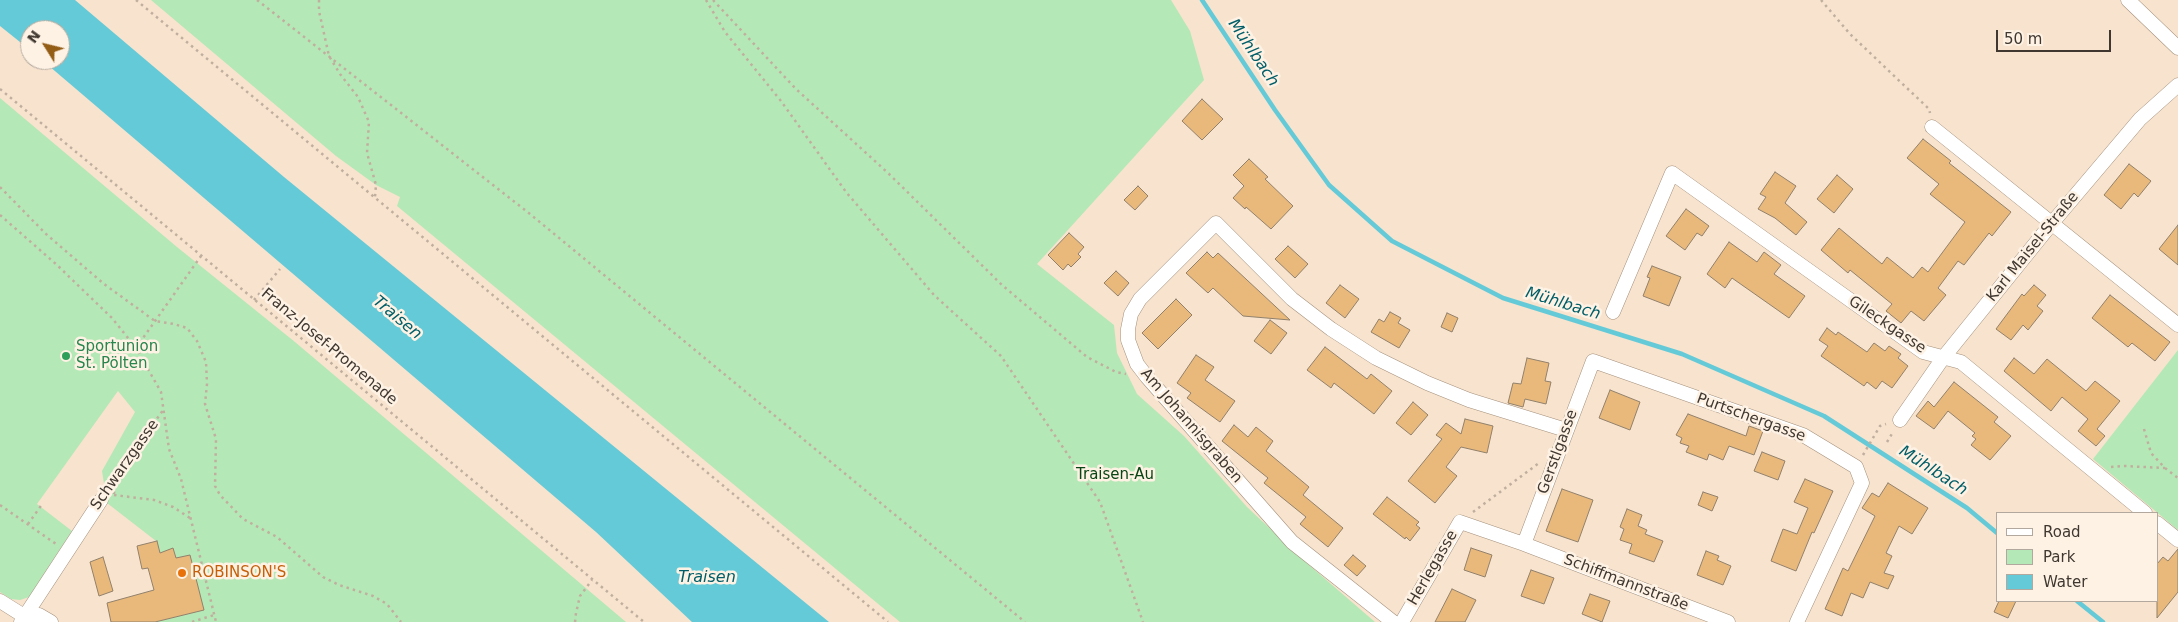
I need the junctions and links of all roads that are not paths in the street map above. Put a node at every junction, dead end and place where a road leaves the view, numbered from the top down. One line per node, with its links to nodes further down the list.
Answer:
1 (2128, 0): 2 (street)
2 (2178, 48)
3 (2178, 85): 5 (street, Karl Maisel-Straße)
4 (1932, 127): 5 (street)
5 (2052, 223): 7 (street); 8 (street, Karl Maisel-Straße)
6 (1613, 312): 8 (street, Gileckgasse)
7 (2178, 325)
8 (1944, 358): 10 (street, Karl Maisel-Straße); 13 (street, Gileckgasse)
9 (1593, 360): 11 (street, Gerstlgasse); 23 (street, Purtschergasse)
10 (1900, 420)
11 (1566, 430): 16 (street, Gerstlgasse); 20 (street, Am Johannisgraben)
12 (107, 498): 18 (street, Schwarzgasse)
13 (2144, 512)
14 (2158, 524): 15 (street)
15 (2178, 540)
16 (1524, 544): 21 (street, Herlegasse); 22 (street, Schiffmannstraße)
17 (0, 601): 18 (street)
18 (23, 619): 19 (street)
19 (51, 622)
20 (1393, 622)
21 (1402, 622)
22 (1728, 622)
23 (1797, 622)

